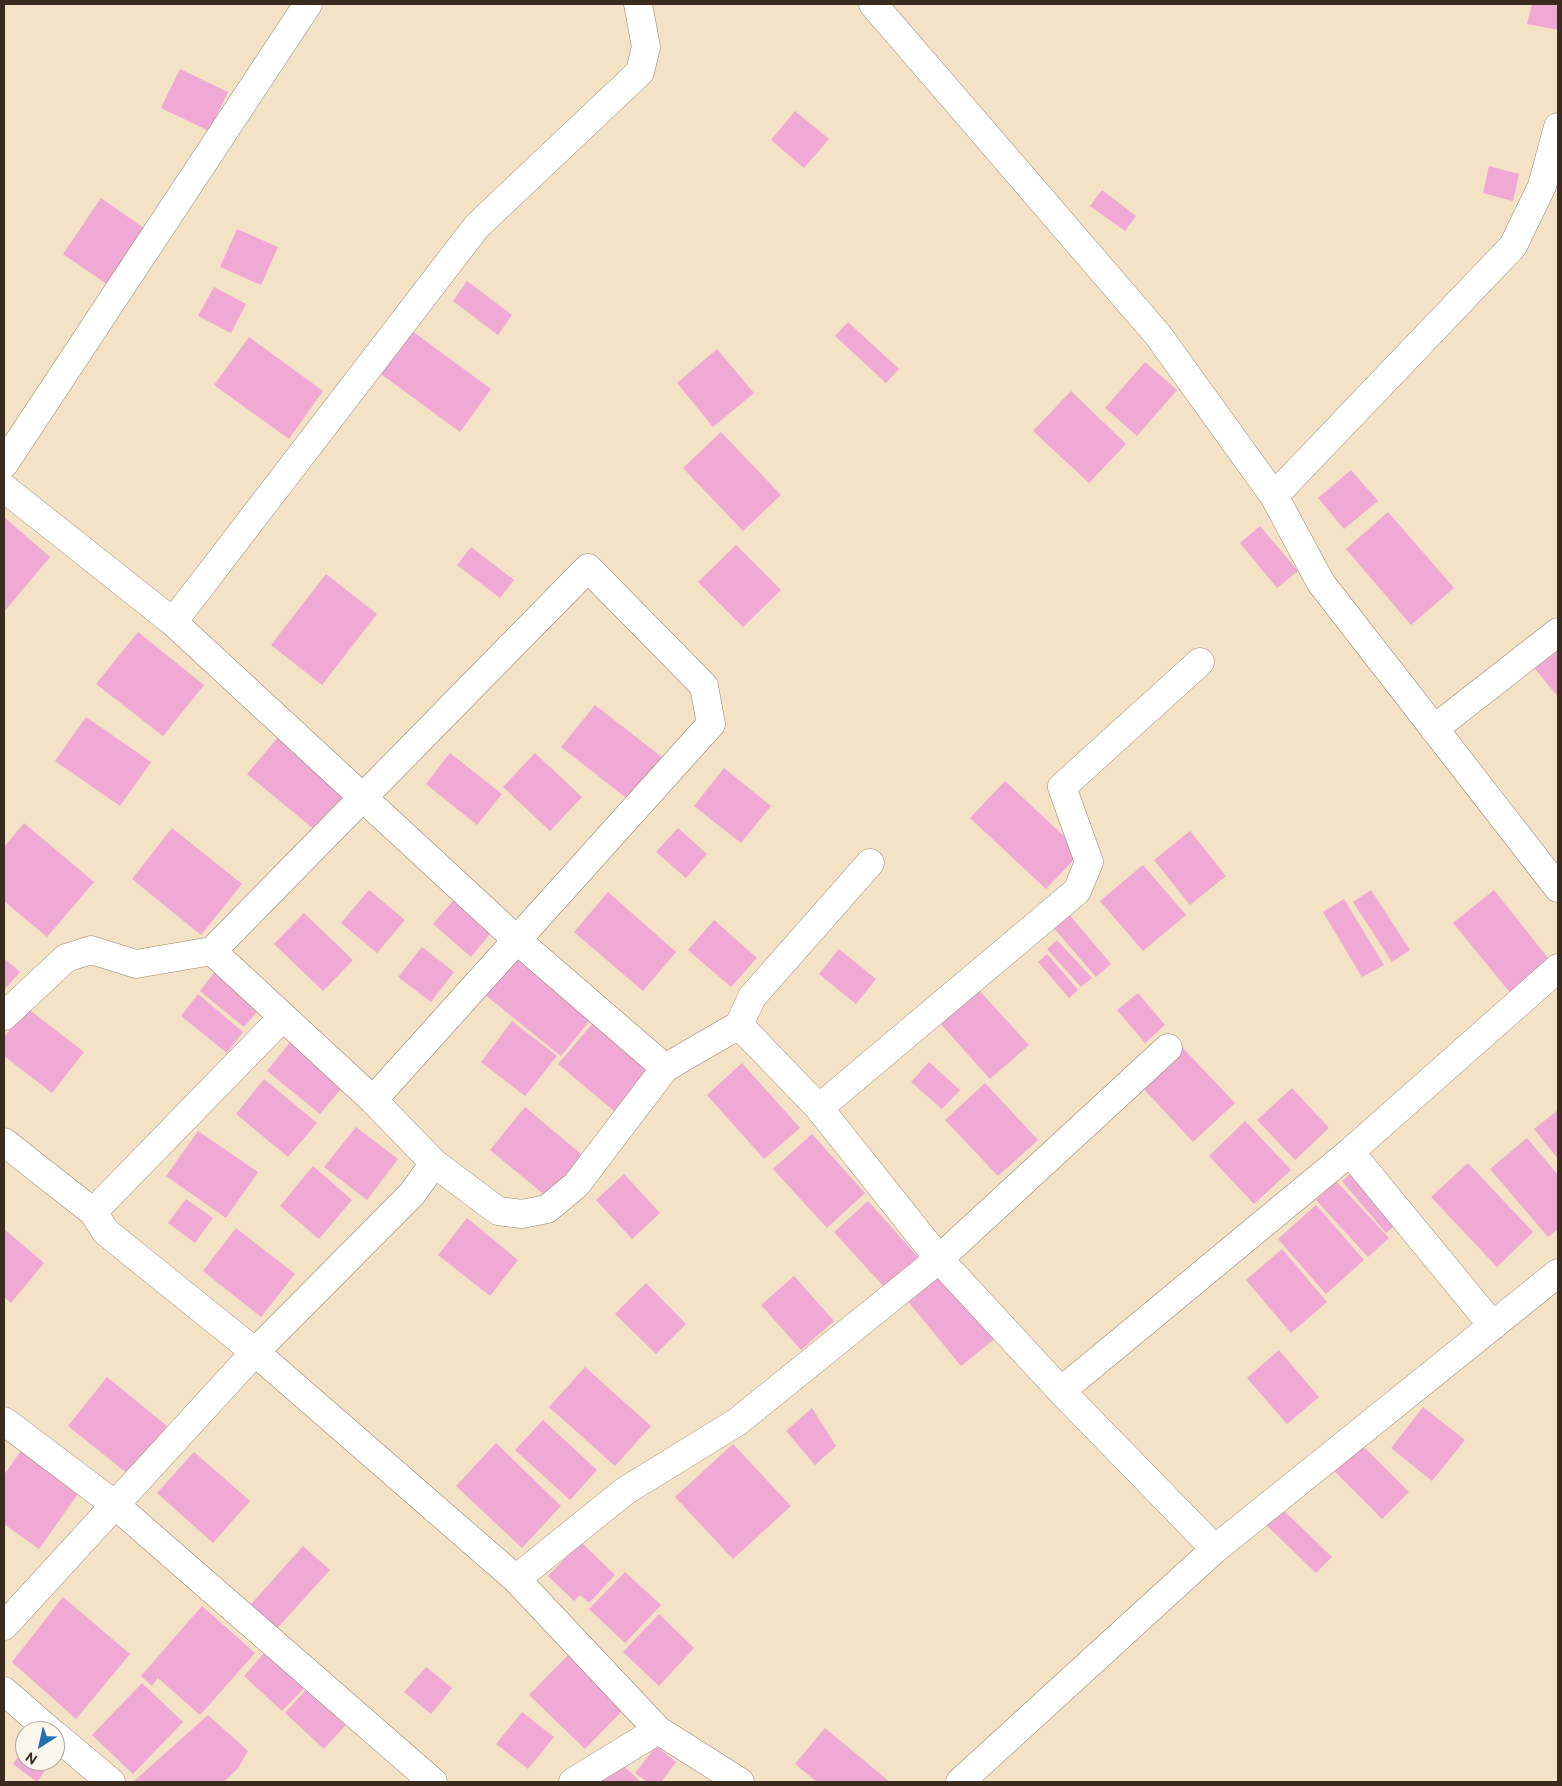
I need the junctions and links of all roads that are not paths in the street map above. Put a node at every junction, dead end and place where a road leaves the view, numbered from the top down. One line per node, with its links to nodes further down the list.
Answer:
1 (308, 4): 5 (street)
2 (638, 4): 8 (street)
3 (873, 4): 7 (street)
4 (1558, 127): 7 (street)
5 (4, 464)
6 (4, 488): 8 (street)
7 (1274, 496): 11 (street)
8 (173, 622): 12 (street)
9 (1558, 632): 11 (street)
10 (1200, 662): 24 (street)
11 (1434, 729): 14 (street)
12 (362, 798): 15 (street); 15 (street); 16 (street)
13 (870, 863): 20 (street)
14 (1558, 888)
15 (518, 941): 22 (street); 23 (street)
16 (212, 951): 18 (street); 19 (street)
17 (1558, 968): 26 (street)
18 (4, 1016)
19 (284, 1017): 23 (street); 28 (street)
20 (739, 1025): 22 (street); 24 (street)
21 (1168, 1048): 29 (street)
22 (666, 1068): 27 (street)
23 (373, 1100): 27 (street)
24 (819, 1108): 29 (street)
25 (4, 1142): 28 (street)
26 (1350, 1152): 31 (street); 33 (street)
27 (434, 1163): 32 (street)
28 (93, 1212): 32 (street)
29 (939, 1259): 33 (street); 37 (street)
30 (1558, 1273): 31 (street)
31 (1493, 1326): 36 (street)
32 (254, 1352): 35 (street); 37 (street)
33 (1061, 1391): 36 (street)
34 (4, 1421): 35 (street)
35 (114, 1504): 38 (street); 44 (street)
36 (1215, 1549): 47 (street)
37 (516, 1579): 41 (street)
38 (4, 1626)
39 (4, 1691): 40 (street)
40 (38, 1721)
41 (658, 1730): 45 (street); 46 (street)
42 (65, 1743): 43 (street)
43 (111, 1782)
44 (433, 1782)
45 (573, 1782)
46 (740, 1782)
47 (960, 1782)

